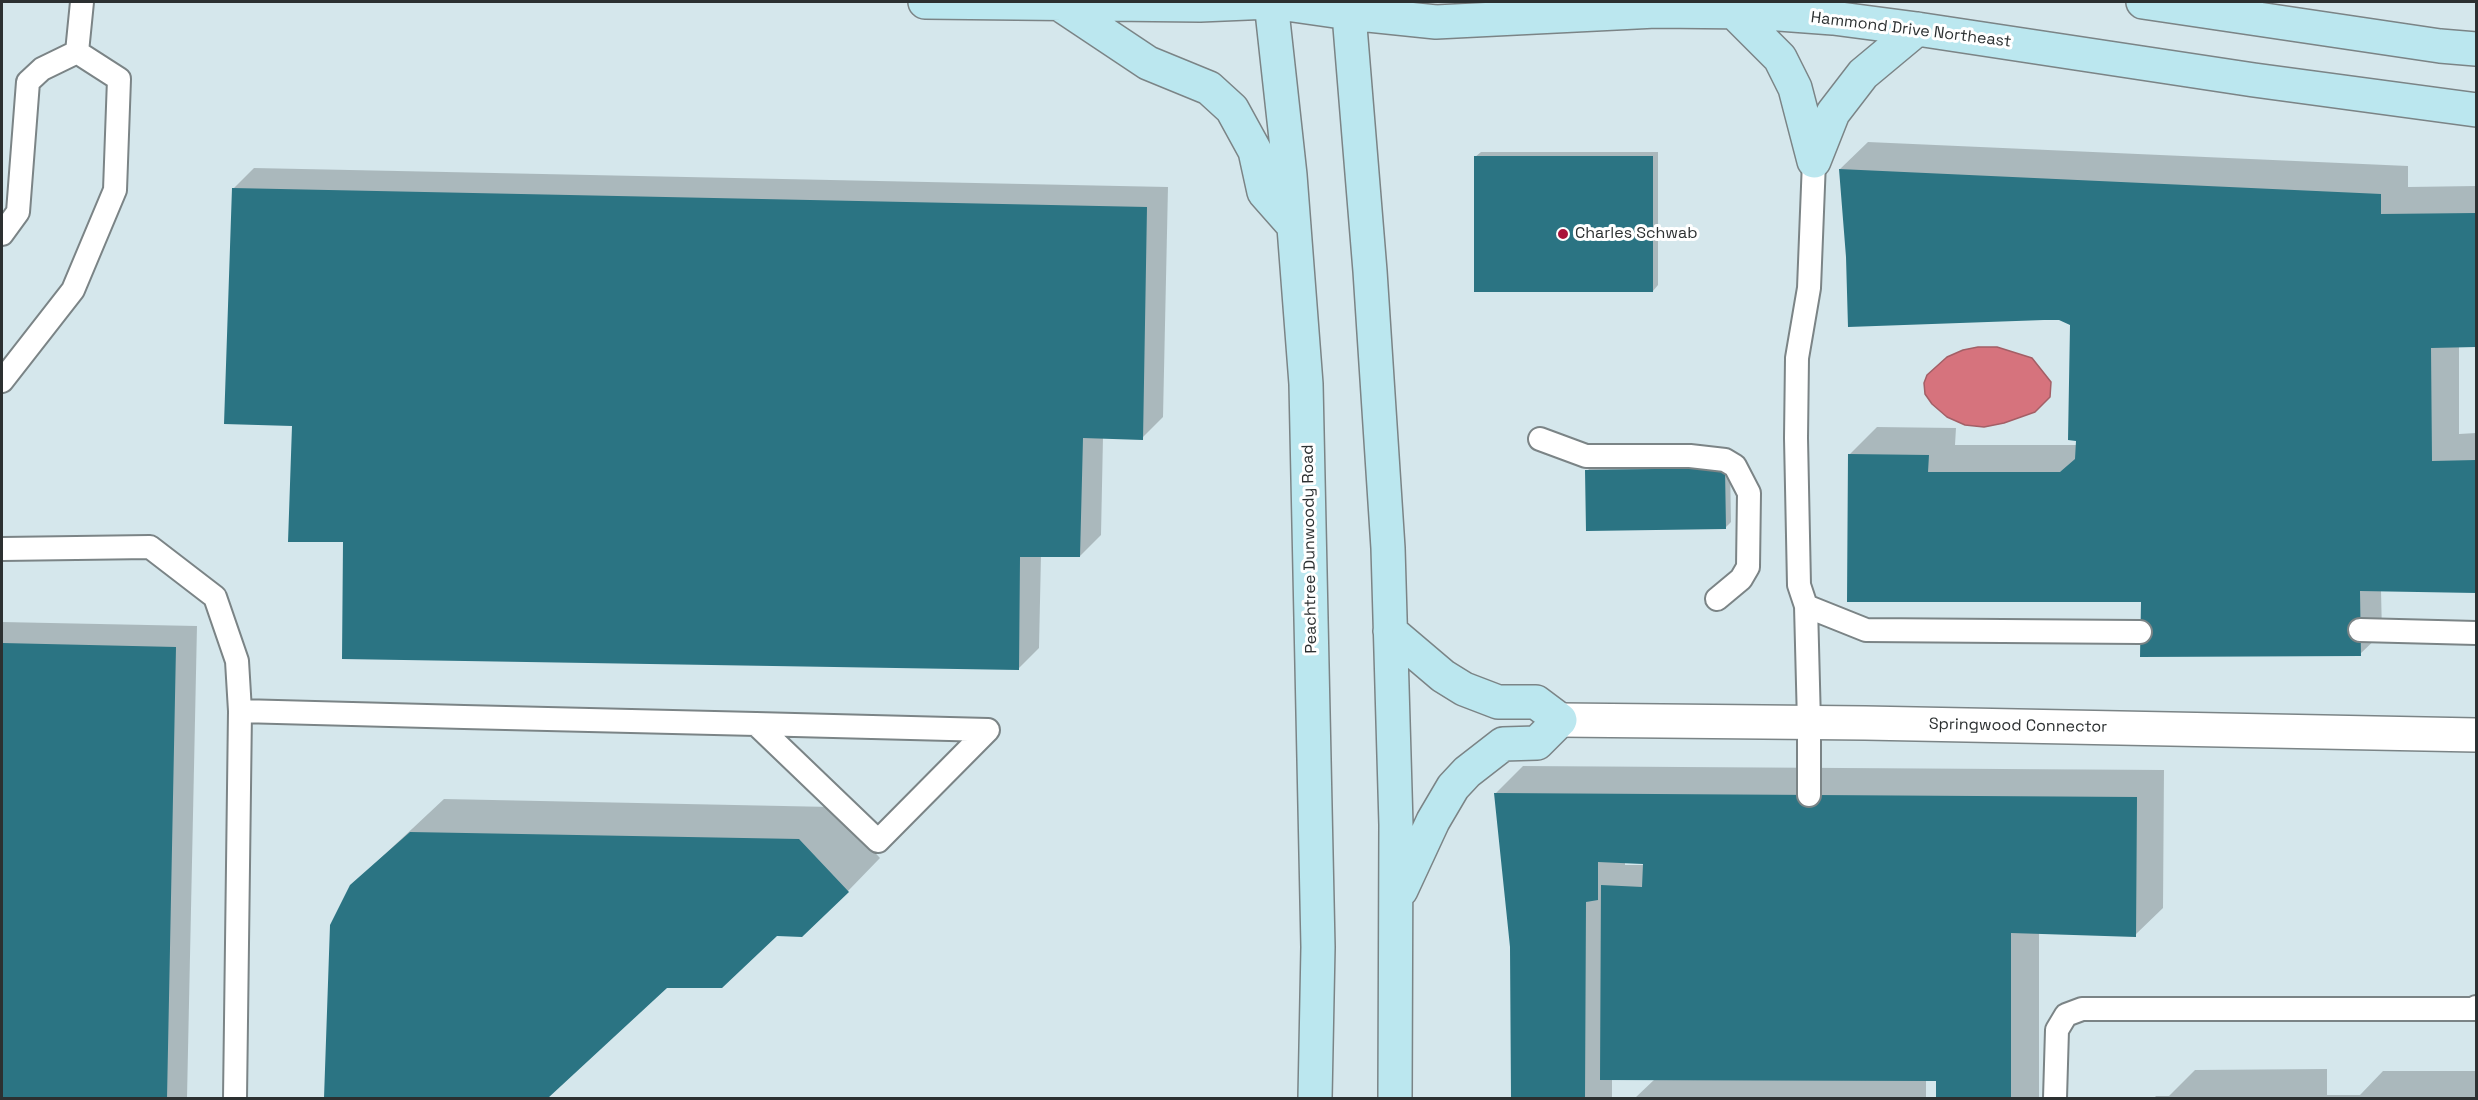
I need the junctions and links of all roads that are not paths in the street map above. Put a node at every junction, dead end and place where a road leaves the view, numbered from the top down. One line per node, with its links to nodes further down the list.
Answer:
1 (82, 2): 10 (lane)
2 (925, 2): 3 (main road, Hammond Drive Northeast)
3 (1059, 2): 4 (main road, Hammond Drive Northeast); 13 (main road)
4 (1271, 2): 6 (main road, Hammond Drive Northeast); 13 (main road, Peachtree Dunwoody Road)
5 (2143, 2): 9 (main road)
6 (1348, 7): 7 (main road, Hammond Drive Northeast); 21 (main road)
7 (1734, 12): 8 (main road, Hammond Drive Northeast); 12 (main road)
8 (1917, 29): 11 (main road, Hammond Drive Northeast); 12 (main road)
9 (2476, 48)
10 (77, 52): 14 (lane); 15 (lane)
11 (2476, 110)
12 (1814, 161): 19 (lane)
13 (1294, 226): 33 (main road, Peachtree Dunwoody Road)
14 (2, 234)
15 (2, 381)
16 (1540, 439): 18 (lane)
17 (2, 549): 24 (lane)
18 (1717, 599)
19 (1806, 606): 22 (lane); 26 (lane)
20 (2361, 630): 23 (lane)
21 (1390, 631): 25 (main road); 30 (main road)
22 (2140, 632)
23 (2476, 633)
24 (240, 711): 27 (lane); 32 (lane)
25 (1560, 720): 26 (street, Springwood Connector); 30 (main road)
26 (1809, 723): 28 (street, Springwood Connector); 29 (lane)
27 (756, 724): 27 (lane)
28 (2476, 735)
29 (1809, 795)
30 (1395, 903): 34 (main road)
31 (2476, 1006): 35 (lane)
32 (236, 1098)
33 (1315, 1098)
34 (1395, 1098)
35 (2055, 1098)

